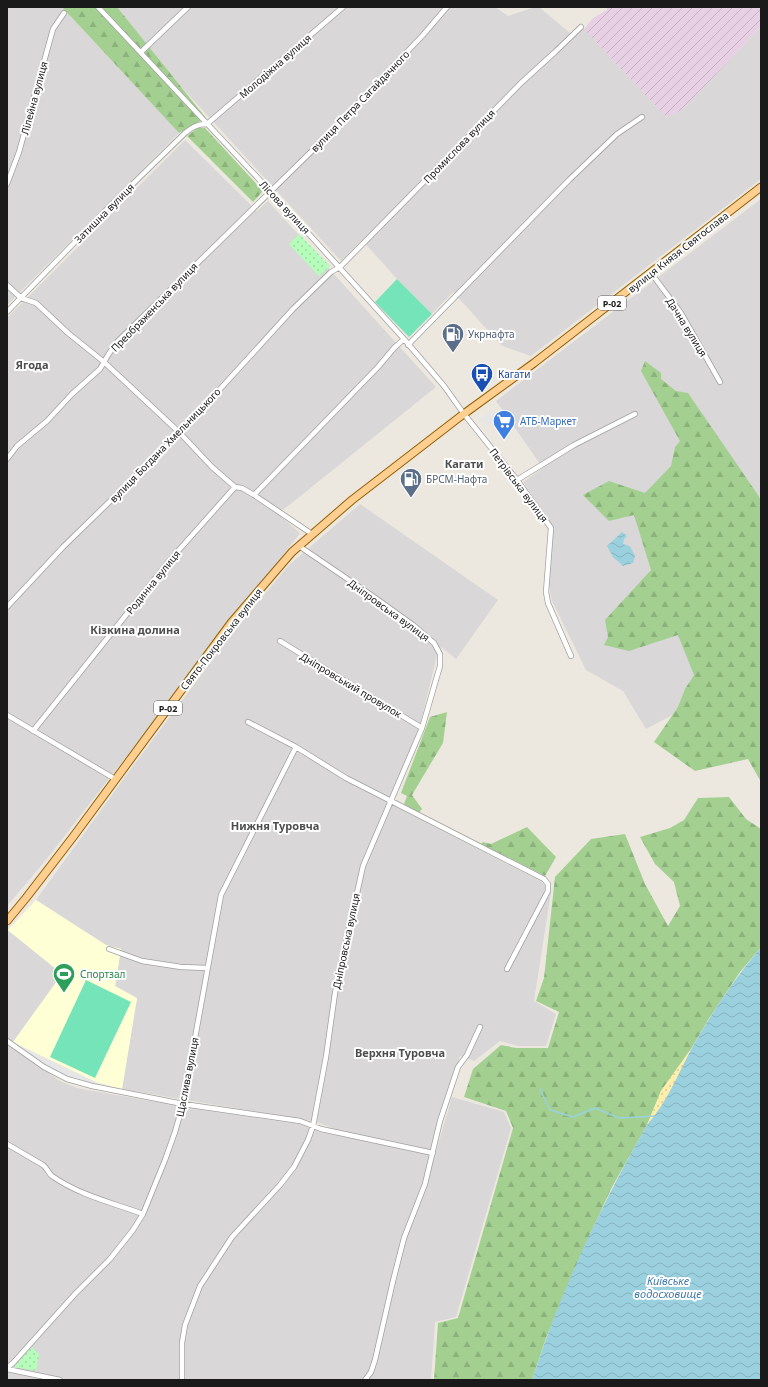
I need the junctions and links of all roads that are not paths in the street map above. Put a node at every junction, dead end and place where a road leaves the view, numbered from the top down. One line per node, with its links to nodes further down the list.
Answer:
1 (98, 7): 7 (street, Лісова вулиця)
2 (188, 7): 7 (street)
3 (343, 7): 9 (street, Молодіжна вулиця)
4 (447, 7): 12 (street, вулиця Петра Сагайдачного)
5 (64, 13): 10 (street, Лілейна вулиця)
6 (581, 27): 13 (street, Промислова вулиця)
7 (141, 52): 9 (street, Лісова вулиця)
8 (642, 117): 19 (street)
9 (207, 124): 12 (street, Лісова вулиця); 16 (street, Затишна вулиця)
10 (7, 184)
11 (761, 187): 14 (main road, вулиця Князя Святослава / Р-02)
12 (270, 191): 13 (street, Лісова вулиця); 20 (street, Преображенська вулиця)
13 (340, 267): 18 (street, Лісова вулиця); 24 (street, вулиця Богдана Хмельницького)
14 (651, 273): 21 (street, Дачна вулиця); 23 (main road, вулиця Князя Святослава / Р-02)
15 (7, 286): 16 (street)
16 (21, 298): 17 (street, Затишна вулиця); 20 (street)
17 (7, 312)
18 (404, 339): 19 (street, Лісова вулиця); 28 (street)
19 (408, 345): 23 (street, Лісова вулиця)
20 (104, 362): 24 (street); 25 (street, Преображенська вулиця)
21 (720, 382)
22 (635, 414): 26 (street)
23 (462, 415): 26 (street, Петрівська вулиця); 29 (main road, Свято-Покровська вулиця / Р-02)
24 (180, 433): 27 (street); 31 (street, вулиця Богдана Хмельницького)
25 (7, 459)
26 (518, 480): 33 (street, Петрівська вулиця)
27 (235, 487): 28 (street); 37 (street, Родинна вулиця)
28 (254, 495): 29 (street)
29 (312, 534): 30 (main road, Свято-Покровська вулиця / Р-02)
30 (299, 546): 36 (street, Дніпровська вулиця); 39 (main road, Свято-Покровська вулиця / Р-02)
31 (7, 607)
32 (280, 641): 36 (street, Дніпровський провулок)
33 (571, 656)
34 (7, 716): 37 (street)
35 (248, 722): 38 (street)
36 (422, 728): 40 (street, Дніпровська вулиця)
37 (33, 731): 39 (street)
38 (296, 747): 40 (street); 43 (street, Щаслива вулиця)
39 (115, 780): 41 (main road, Свято-Покровська вулиця / Р-02)
40 (392, 801): 44 (street); 48 (street, Дніпровська вулиця)
41 (7, 921)
42 (109, 949): 43 (street)
43 (207, 968): 47 (street, Щаслива вулиця)
44 (507, 968)
45 (480, 1027): 50 (street)
46 (7, 1041): 47 (street)
47 (183, 1104): 48 (street); 51 (street, Щаслива вулиця)
48 (313, 1126): 50 (street); 54 (street, Дніпровська вулиця)
49 (7, 1144): 51 (street)
50 (433, 1152): 55 (street)
51 (143, 1214): 52 (street, Щаслива вулиця)
52 (7, 1369): 53 (street)
53 (60, 1380)
54 (182, 1380)
55 (365, 1380)

